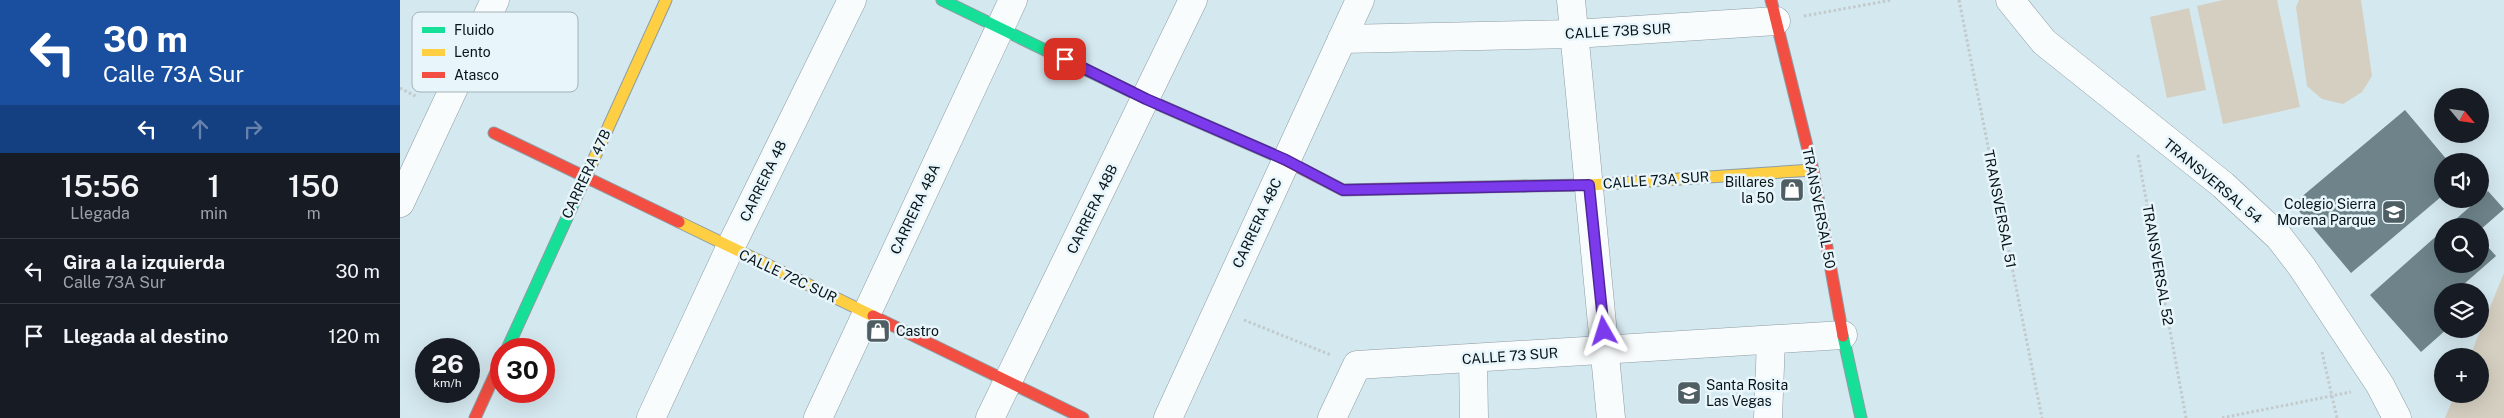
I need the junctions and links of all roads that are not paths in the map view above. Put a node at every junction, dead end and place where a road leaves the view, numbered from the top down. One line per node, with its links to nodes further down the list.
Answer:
1 (495, 0): 11 (street)
2 (666, 0): 20 (street, CARRERA 47B)
3 (852, 0): 23 (street, CARRERA 48)
4 (942, 0): 12 (street, CALLE 73A SUR)
5 (1012, 0): 12 (street, CARRERA 48A)
6 (1193, 0): 16 (street, CARRERA 48B)
7 (1360, 0): 14 (street, CARRERA 48C)
8 (1571, 0): 13 (street)
9 (2010, 0): 43 (street, TRANSVERSAL 54)
10 (1774, 11): 13 (street, CALLE 73B SUR); 19 (street, TRANSVERSAL 50)
11 (489, 12)
12 (1000, 27): 16 (street, CALLE 73A SUR); 24 (street, CARRERA 48A)
13 (1574, 34): 14 (street, CALLE 73B SUR); 21 (street)
14 (1342, 39): 18 (street, CARRERA 48C)
15 (452, 92): 22 (street)
16 (1146, 99): 18 (street, CALLE 73A SUR); 30 (street, CARRERA 48B)
17 (494, 133): 20 (street, CALLE 72C SUR)
18 (1286, 160): 21 (street, CALLE 73A SUR); 37 (street, CARRERA 48C)
19 (1813, 170): 21 (street, CALLE 73A SUR); 25 (street, TRANSVERSAL 50)
20 (584, 179): 23 (street, CALLE 72C SUR); 26 (street, CARRERA 47B)
21 (1589, 185): 28 (street)
22 (400, 203)
23 (730, 248): 24 (street, CALLE 72C SUR); 33 (street, CARRERA 48)
24 (866, 313): 30 (street, CALLE 72C SUR); 34 (street, CARRERA 48A)
25 (1843, 335): 27 (street, CALLE 73 SUR); 42 (street, TRANSVERSAL 50)
26 (512, 338)
27 (1770, 340): 28 (street, CALLE 73 SUR); 41 (street)
28 (1606, 349): 29 (street, CALLE 73 SUR); 40 (street)
29 (1473, 358): 38 (street, CALLE 73 SUR); 39 (street)
30 (1006, 381): 35 (street, CARRERA 48B); 36 (street, CALLE 72C SUR)
31 (490, 385): 32 (street)
32 (475, 418)
33 (651, 418)
34 (818, 418)
35 (990, 418)
36 (1083, 418)
37 (1168, 418)
38 (1332, 418)
39 (1474, 418)
40 (1611, 418)
41 (1768, 418)
42 (1861, 418)
43 (2397, 418)

